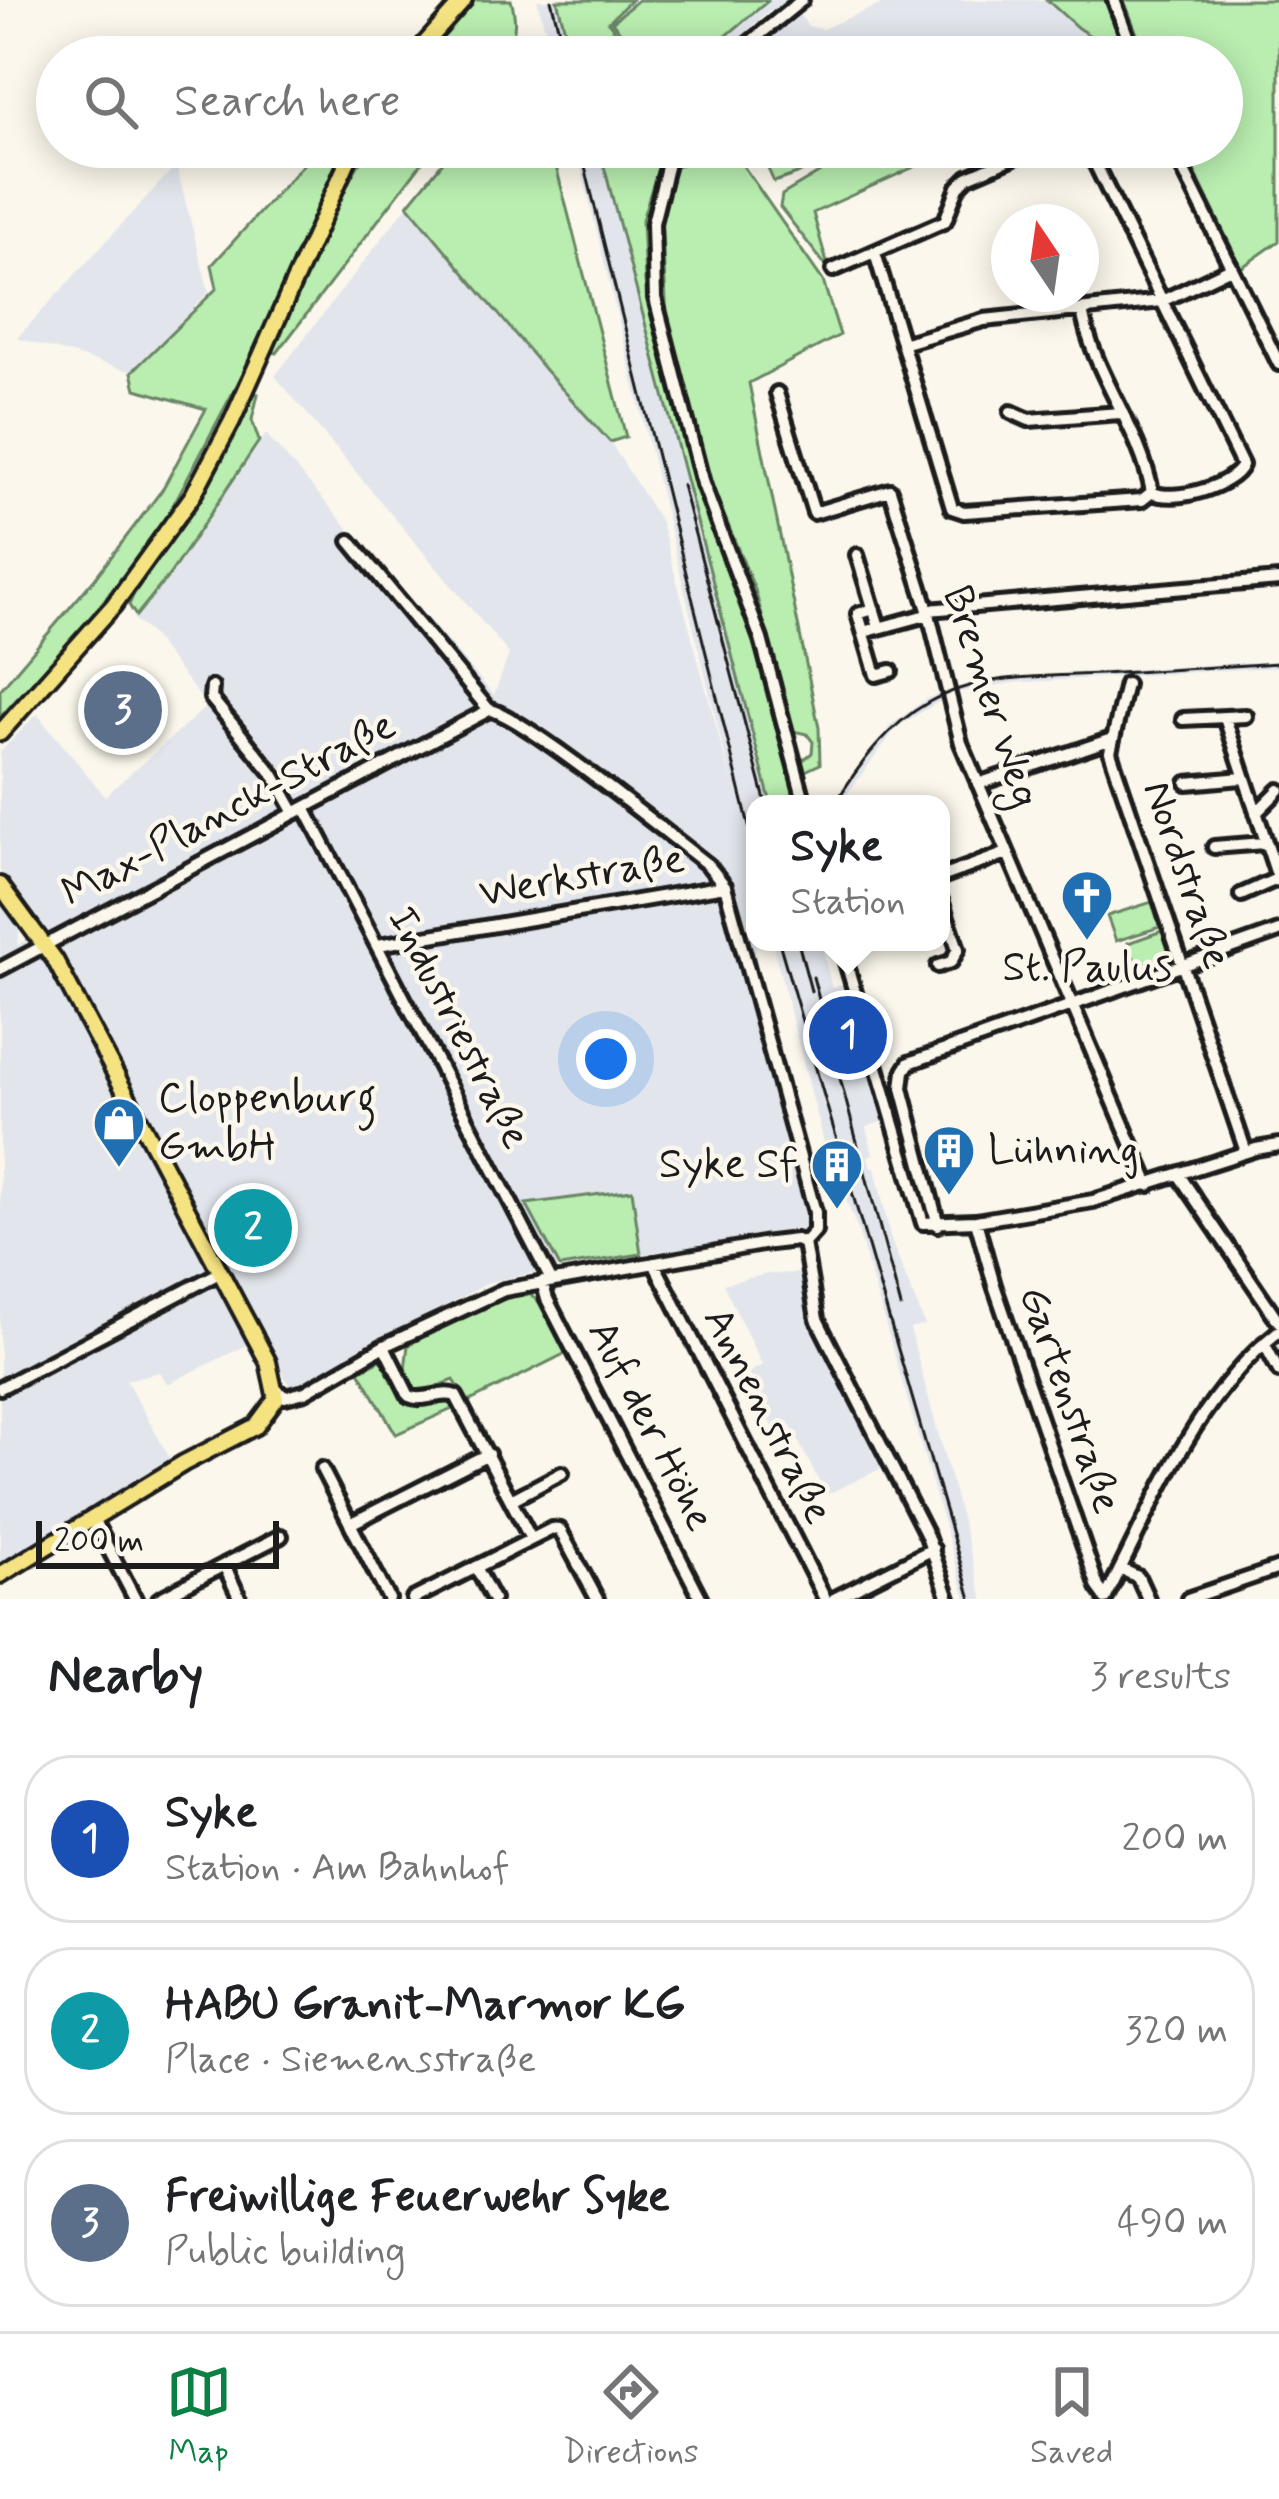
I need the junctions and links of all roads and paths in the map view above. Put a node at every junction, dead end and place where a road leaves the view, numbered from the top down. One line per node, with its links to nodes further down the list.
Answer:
1 (464, 0): 4 (main road)
2 (802, 0): 5 (street)
3 (1114, 0): 6 (street)
4 (432, 36)
5 (756, 36)
6 (1127, 36)
7 (345, 168): 39 (main road)
8 (664, 168): 45 (street)
9 (991, 168): 12 (street)
10 (1097, 168): 15 (street)
11 (1182, 168): 13 (street)
12 (875, 253): 14 (street); 19 (street)
13 (1231, 268): 15 (street); 20 (street)
14 (833, 270)
15 (1162, 302): 16 (street); 24 (street)
16 (1099, 308)
17 (1062, 312): 19 (street)
18 (1083, 312): 23 (street)
19 (902, 344): 24 (street)
20 (1279, 364)
21 (777, 393): 29 (street, Bremer Weg)
22 (1011, 412): 23 (street)
23 (1120, 413): 24 (street)
24 (1152, 492)
25 (350, 541): 35 (street)
26 (857, 555): 28 (street)
27 (1279, 580): 29 (street)
28 (873, 609): 30 (street); 31 (street)
29 (929, 612): 30 (street); 43 (street, Bremer Weg)
30 (879, 627): 31 (street)
31 (864, 632): 32 (street)
32 (891, 671)
33 (1126, 684): 40 (street, Nordstraße)
34 (212, 687): 46 (street, Industriestraße)
35 (488, 710): 46 (street, Max-Planck-Straße); 54 (street)
36 (1246, 716): 38 (street)
37 (1183, 718): 38 (street)
38 (1226, 718): 41 (street)
39 (0, 733)
40 (1112, 739): 43 (street); 62 (street, Nordstraße)
41 (1242, 778): 42 (street); 47 (street)
42 (1187, 783)
43 (978, 784): 50 (street, Bremer Weg)
44 (1279, 790): 47 (street)
45 (803, 795)
46 (300, 810): 58 (street, Max-Planck-Straße); 59 (street, Industriestraße)
47 (1256, 813): 48 (street)
48 (1264, 843): 49 (street); 52 (street)
49 (1214, 847)
50 (1007, 853): 51 (street); 64 (street, Bremer Weg)
51 (950, 875)
52 (1279, 879): 55 (street)
53 (0, 885): 58 (main road)
54 (724, 886): 59 (street, Werkstraße); 71 (street)
55 (1241, 896)
56 (950, 926): 61 (street)
57 (1279, 931): 62 (street)
58 (45, 945): 63 (street, Max-Planck-Straße); 73 (main road)
59 (379, 945): 74 (street, Industriestraße)
60 (843, 951): 70 (street)
61 (938, 966)
62 (1181, 966): 64 (street); 66 (street, Nordstraße)
63 (0, 969)
64 (1072, 1004): 68 (street, Bremer Weg); 70 (street)
65 (1279, 1145): 66 (street)
66 (1246, 1152): 67 (street)
67 (1180, 1175): 68 (street); 75 (street)
68 (1149, 1185): 69 (street)
69 (976, 1221): 70 (street); 107 (street, Gartenstraße)
70 (938, 1225)
71 (804, 1243): 72 (street); 89 (street)
72 (654, 1263): 74 (street); 104 (street, Annenstraße)
73 (221, 1272): 79 (street); 80 (main road)
74 (547, 1281): 77 (street); 103 (street, Auf der Höhe)
75 (1279, 1326): 76 (street)
76 (1264, 1343): 78 (street); 93 (street)
77 (384, 1346): 80 (street); 81 (street)
78 (1279, 1371)
79 (0, 1388)
80 (277, 1390): 85 (main road)
81 (488, 1454): 84 (street); 86 (street)
82 (322, 1469): 86 (street)
83 (562, 1474): 84 (street)
84 (512, 1500): 88 (street)
85 (92, 1517): 94 (main road); 96 (street)
86 (350, 1524): 99 (street)
87 (281, 1536): 90 (street)
88 (531, 1539): 91 (street); 102 (street)
89 (933, 1549): 95 (street); 106 (street)
90 (224, 1565): 97 (street); 98 (street)
91 (476, 1567): 100 (street); 101 (street)
92 (1279, 1568): 109 (street)
93 (1121, 1569): 107 (street); 108 (street)
94 (0, 1574)
95 (852, 1595): 105 (street)
96 (135, 1599)
97 (159, 1599)
98 (241, 1599)
99 (389, 1599)
100 (413, 1599)
101 (493, 1599)
102 (597, 1599)
103 (701, 1599)
104 (825, 1599)
105 (834, 1599)
106 (949, 1599)
107 (1106, 1599)
108 (1148, 1599)
109 (1188, 1599)

